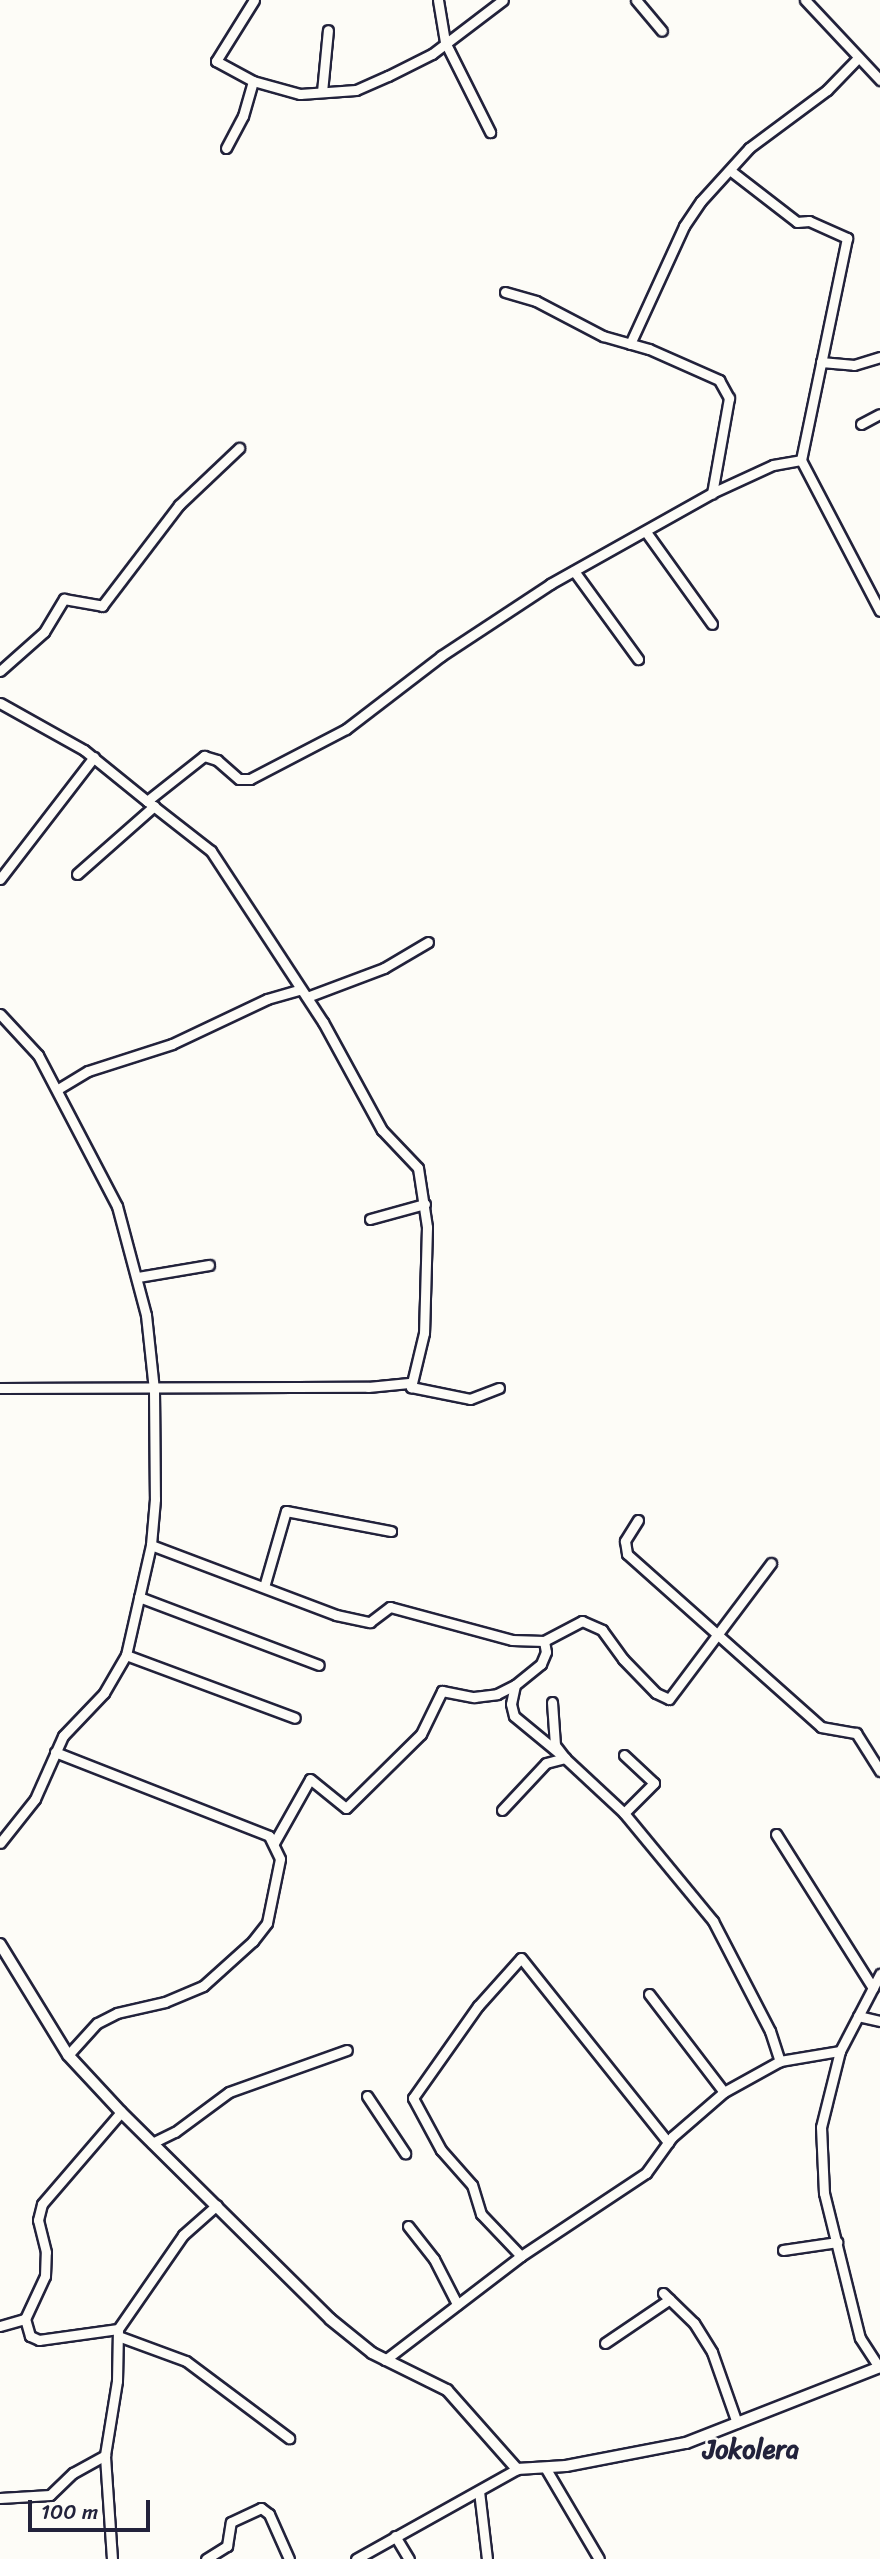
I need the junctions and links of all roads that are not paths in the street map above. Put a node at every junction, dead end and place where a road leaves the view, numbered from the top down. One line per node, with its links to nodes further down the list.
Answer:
1 (254, 0): 11 (street)
2 (438, 0): 8 (street)
3 (503, 0): 8 (street)
4 (636, 0): 7 (street)
5 (805, 0): 9 (street)
6 (328, 30): 12 (street)
7 (662, 31)
8 (445, 42): 12 (street); 13 (street)
9 (858, 58): 10 (street); 15 (street)
10 (880, 80)
11 (253, 81): 12 (street); 14 (street)
12 (322, 92)
13 (491, 132)
14 (226, 148)
15 (731, 171): 17 (street); 19 (street)
16 (505, 292): 17 (street)
17 (630, 344): 24 (street)
18 (880, 357): 19 (street)
19 (821, 362): 23 (street)
20 (880, 414): 21 (street)
21 (862, 424)
22 (239, 448): 30 (street)
23 (801, 460): 24 (street); 27 (street)
24 (712, 493): 25 (street)
25 (646, 532): 26 (street); 28 (street)
26 (574, 571): 29 (street); 33 (street)
27 (880, 611)
28 (712, 624)
29 (638, 659)
30 (0, 671)
31 (0, 703): 32 (street)
32 (94, 757): 33 (street); 35 (street)
33 (151, 803): 34 (street); 37 (street)
34 (77, 874)
35 (0, 879)
36 (428, 942): 37 (street)
37 (304, 993): 39 (street); 40 (street)
38 (0, 1014): 39 (street)
39 (58, 1089): 43 (street)
40 (425, 1204): 41 (street); 44 (street)
41 (370, 1219)
42 (209, 1265): 43 (street)
43 (138, 1277): 49 (street)
44 (409, 1383): 45 (street); 46 (street)
45 (0, 1388)
46 (499, 1388)
47 (638, 1520): 53 (street)
48 (391, 1531): 51 (street)
49 (151, 1545): 51 (street); 52 (street)
50 (771, 1563): 53 (street)
51 (264, 1587): 54 (street)
52 (139, 1597): 55 (street); 56 (street)
53 (717, 1637): 54 (street); 63 (street)
54 (544, 1641): 57 (street)
55 (126, 1656): 59 (street); 60 (street)
56 (319, 1665)
57 (515, 1685): 62 (street); 68 (street)
58 (552, 1702): 62 (street)
59 (295, 1718)
60 (55, 1752): 67 (street); 68 (street)
61 (624, 1755): 65 (street)
62 (565, 1758): 64 (street); 65 (street)
63 (880, 1771)
64 (502, 1810)
65 (624, 1813): 80 (street)
66 (776, 1834): 71 (street)
67 (0, 1843)
68 (274, 1843): 78 (street)
69 (0, 1944): 78 (street)
70 (880, 1974): 71 (street)
71 (873, 1988): 74 (street)
72 (551, 1991): 79 (street)
73 (649, 1994): 81 (street)
74 (858, 2016): 75 (street); 77 (street)
75 (880, 2021)
76 (347, 2050): 85 (street)
77 (840, 2051): 80 (street); 89 (street)
78 (68, 2055): 83 (street)
79 (596, 2060)
80 (780, 2061): 81 (street)
81 (724, 2092): 84 (street)
82 (367, 2096): 86 (street)
83 (121, 2112): 85 (street); 93 (street)
84 (668, 2142): 91 (street); 91 (street)
85 (152, 2143): 87 (street)
86 (405, 2153)
87 (217, 2205): 95 (street); 97 (street)
88 (408, 2226): 92 (street)
89 (837, 2242): 90 (street); 98 (street)
90 (783, 2250)
91 (522, 2256): 92 (street)
92 (457, 2304): 97 (street)
93 (25, 2319): 94 (street); 95 (street)
94 (0, 2326)
95 (118, 2332): 100 (street); 101 (street)
96 (604, 2343): 99 (street)
97 (385, 2360): 102 (street)
98 (880, 2367): 99 (street)
99 (737, 2423): 103 (street)
100 (289, 2438)
101 (105, 2455): 105 (street); 107 (street)
102 (517, 2469): 103 (street); 104 (street)
103 (546, 2469): 113 (street)
104 (479, 2491): 106 (street); 112 (street)
105 (0, 2497)
106 (395, 2536): 110 (street); 111 (street)
107 (112, 2559)
108 (206, 2559): 109 (street)
109 (289, 2559)
110 (356, 2559)
111 (409, 2559)
112 (487, 2559)
113 (599, 2559)

